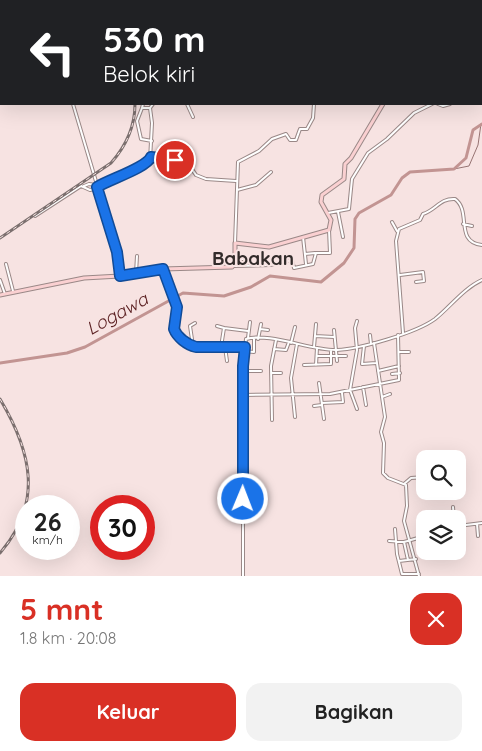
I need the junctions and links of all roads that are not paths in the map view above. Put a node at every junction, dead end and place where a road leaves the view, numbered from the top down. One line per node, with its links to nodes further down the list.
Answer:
1 (73, 105): 15 (street)
2 (152, 105): 8 (street)
3 (187, 105): 9 (street)
4 (314, 105): 13 (street)
5 (382, 105): 18 (main road)
6 (430, 105): 17 (street)
7 (142, 108): 8 (street); 10 (street)
8 (150, 108): 10 (street)
9 (193, 117)
10 (152, 142): 11 (street)
11 (151, 157): 13 (street); 15 (street)
12 (271, 172): 16 (street)
13 (237, 181): 16 (street)
14 (84, 186): 15 (street); 15 (street); 19 (street)
15 (97, 187): 39 (street)
16 (237, 190): 27 (street)
17 (338, 212): 18 (street); 26 (street)
18 (328, 213): 23 (main road)
19 (35, 216)
20 (392, 222): 24 (street)
21 (464, 224): 22 (street); 24 (street); 28 (street)
22 (472, 226)
23 (329, 230): 25 (main road); 29 (street)
24 (397, 231): 40 (street)
25 (303, 237): 27 (main road); 30 (street)
26 (343, 237)
27 (235, 243): 32 (main road)
28 (482, 244)
29 (316, 253): 30 (street); 35 (street)
30 (304, 254): 35 (street)
31 (137, 256): 38 (street)
32 (235, 259): 33 (street); 36 (main road)
33 (243, 259)
34 (6, 264): 44 (street)
35 (306, 264): 36 (street)
36 (234, 266): 37 (main road)
37 (163, 269): 38 (main road); 71 (street)
38 (136, 274): 39 (main road)
39 (120, 276): 44 (main road)
40 (400, 276): 43 (street); 59 (street)
41 (0, 280): 45 (street)
42 (482, 280): 59 (street)
43 (416, 282)
44 (14, 292): 45 (main road)
45 (5, 294): 46 (main road)
46 (0, 295)
47 (357, 321): 77 (street)
48 (250, 322): 58 (street)
49 (195, 323): 71 (street)
50 (261, 324): 55 (street)
51 (316, 324): 62 (street)
52 (218, 326): 54 (street)
53 (295, 327): 68 (street)
54 (224, 328): 58 (street); 72 (street)
55 (260, 329): 56 (street); 66 (street)
56 (268, 330)
57 (334, 330): 63 (street)
58 (248, 331): 64 (street)
59 (403, 333): 60 (street)
60 (398, 334): 70 (street); 82 (street)
61 (370, 335): 70 (street)
62 (316, 336): 63 (street); 76 (street)
63 (334, 337): 80 (street)
64 (248, 338): 65 (street); 75 (street)
65 (254, 338): 66 (street); 81 (street)
66 (258, 339): 67 (street)
67 (276, 340): 68 (street); 78 (street)
68 (290, 343): 69 (street); 78 (street)
69 (297, 344): 76 (street); 110 (street)
70 (373, 344): 73 (street); 90 (street)
71 (193, 346): 72 (street)
72 (221, 346): 74 (street)
73 (364, 346): 77 (street); 90 (street)
74 (225, 347): 75 (street); 88 (street)
75 (245, 347): 81 (street)
76 (315, 347): 79 (street); 84 (street)
77 (357, 347): 80 (street); 104 (street)
78 (274, 348): 97 (street)
79 (331, 350): 80 (street); 87 (street)
80 (336, 350): 86 (street)
81 (244, 351): 94 (street)
82 (399, 352): 83 (street); 93 (street)
83 (409, 352)
84 (317, 356): 87 (street); 91 (street)
85 (346, 356): 86 (street)
86 (336, 357): 87 (street); 89 (street)
87 (332, 358): 91 (street)
88 (227, 361)
89 (337, 361)
90 (376, 363): 96 (street)
91 (316, 365): 92 (street)
92 (304, 366)
93 (399, 366): 96 (street); 99 (street)
94 (243, 371): 95 (street); 107 (street)
95 (261, 371)
96 (378, 372): 102 (street)
97 (271, 373): 98 (street); 109 (street)
98 (281, 373)
99 (400, 373): 100 (street); 102 (street)
100 (392, 374)
101 (319, 383): 108 (street)
102 (380, 385): 103 (street); 111 (street)
103 (363, 387): 104 (street); 113 (street)
104 (350, 390): 105 (street); 115 (street)
105 (342, 393): 108 (street); 112 (street)
106 (390, 394): 111 (street)
107 (243, 395): 109 (street); 138 (street)
108 (320, 395): 110 (street); 112 (street)
109 (270, 396): 110 (street); 118 (street)
110 (291, 396): 116 (street)
111 (382, 397): 120 (street)
112 (322, 404): 114 (street); 117 (street)
113 (366, 405)
114 (314, 406)
115 (356, 409)
116 (295, 417)
117 (324, 419)
118 (272, 420)
119 (416, 478): 120 (street)
120 (404, 484): 129 (street)
121 (453, 507): 122 (street)
122 (453, 510)
123 (477, 524): 124 (street); 125 (street); 127 (street)
124 (482, 524)
125 (466, 525)
126 (395, 530): 131 (street)
127 (478, 536)
128 (416, 538): 129 (street)
129 (411, 539): 132 (street); 133 (street)
130 (389, 541): 131 (street)
131 (396, 541): 132 (street); 136 (street)
132 (404, 542): 134 (street)
133 (416, 559): 134 (street)
134 (408, 560): 136 (street)
135 (416, 560): 137 (street)
136 (399, 561): 139 (street)
137 (419, 575): 139 (street)
138 (243, 576)
139 (403, 576)

